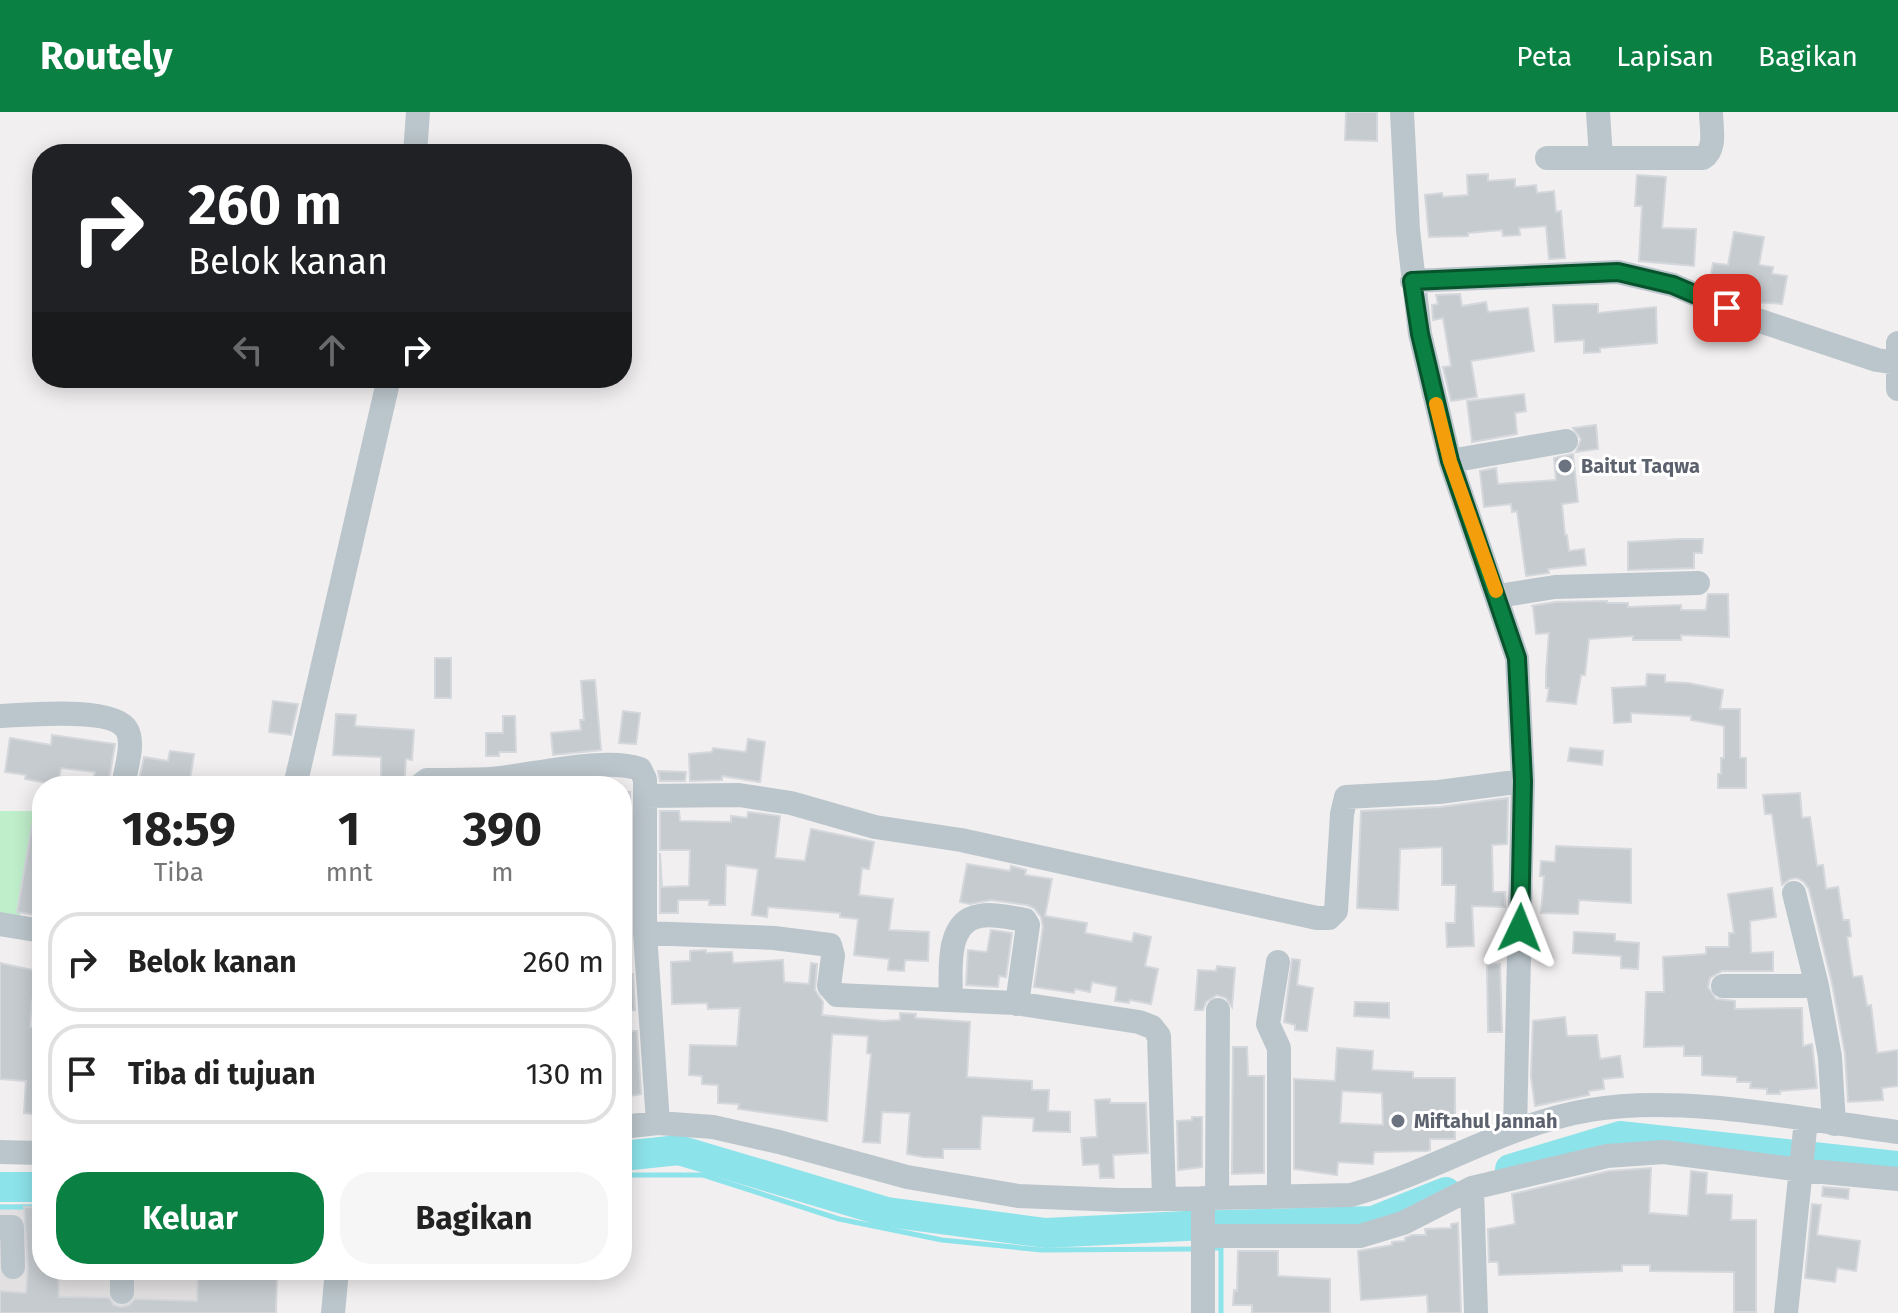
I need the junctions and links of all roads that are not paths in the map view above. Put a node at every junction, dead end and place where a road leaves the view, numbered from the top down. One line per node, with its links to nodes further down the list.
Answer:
1 (418, 112): 5 (street)
2 (1402, 112): 8 (street)
3 (1598, 112): 7 (street)
4 (1711, 112): 7 (street)
5 (416, 144)
6 (1547, 158): 7 (street)
7 (1601, 158)
8 (1412, 281): 9 (street); 13 (street)
9 (1890, 357): 11 (street)
10 (387, 388): 18 (street)
11 (1898, 389)
12 (1566, 441): 13 (street)
13 (1450, 461): 15 (street)
14 (1698, 583): 15 (street)
15 (1498, 596): 20 (street)
16 (0, 716): 17 (street)
17 (124, 776)
18 (297, 776)
19 (514, 776): 21 (street)
20 (1523, 781): 21 (street); 36 (street)
21 (645, 796): 23 (street)
22 (1794, 893): 29 (street)
23 (634, 910): 26 (street)
24 (0, 924): 25 (street)
25 (32, 929)
26 (645, 933): 30 (street); 33 (street)
27 (1278, 962): 43 (street)
28 (1723, 986): 29 (street)
29 (1817, 986): 34 (street)
30 (951, 1000): 31 (street); 31 (street)
31 (1017, 1004): 44 (street)
32 (1218, 1010): 45 (street)
33 (658, 1123): 35 (street); 44 (street)
34 (1834, 1124): 37 (street); 38 (street)
35 (632, 1126)
36 (1515, 1130): 38 (street); 43 (street)
37 (1898, 1132)
38 (1803, 1146): 41 (street); 42 (street); 52 (street)
39 (0, 1152): 40 (street)
40 (32, 1153)
41 (1898, 1179)
42 (1472, 1188): 45 (street); 51 (street)
43 (1279, 1197): 45 (street)
44 (1164, 1198): 45 (street)
45 (1205, 1225): 50 (street)
46 (0, 1227): 47 (street)
47 (13, 1267)
48 (336, 1280): 49 (street)
49 (333, 1313)
50 (1203, 1313)
51 (1476, 1313)
52 (1786, 1313)

